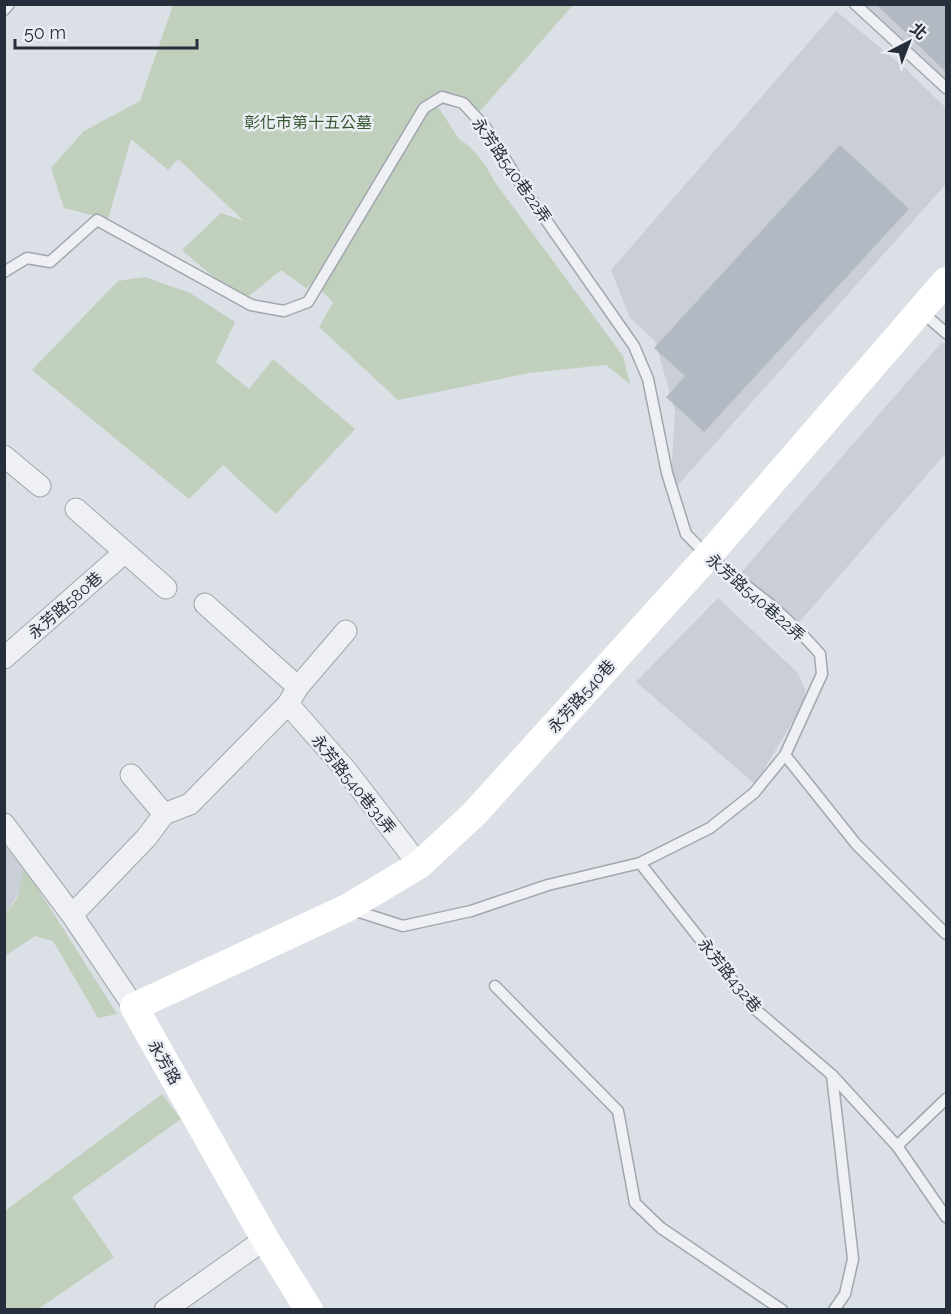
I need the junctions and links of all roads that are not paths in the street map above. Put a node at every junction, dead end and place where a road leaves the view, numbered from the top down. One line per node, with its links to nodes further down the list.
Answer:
1 (9, 4): 3 (lane)
2 (855, 4): 4 (lane)
3 (4, 10)
4 (946, 88)
5 (4, 272): 13 (lane, 永芳路540巷22弄)
6 (946, 280): 7 (street, 永芳路540巷)
7 (920, 310): 8 (lane); 13 (street, 永芳路540巷)
8 (946, 333)
9 (4, 456): 10 (street)
10 (40, 486)
11 (76, 509): 12 (street)
12 (125, 552): 14 (street); 17 (street, 永芳路580巷)
13 (708, 556): 19 (lane, 永芳路540巷22弄); 24 (street, 永芳路540巷)
14 (166, 588)
15 (205, 604): 18 (street, 永芳路540巷31弄)
16 (346, 631): 18 (street)
17 (4, 658)
18 (293, 696): 21 (street); 24 (street, 永芳路540巷31弄)
19 (785, 755): 23 (lane, 永芳路540巷22弄); 27 (lane)
20 (131, 776): 21 (street)
21 (164, 814): 26 (street)
22 (4, 824): 26 (street, 永芳路)
23 (640, 862): 25 (lane, 永芳路540巷22弄); 30 (lane, 永芳路432巷)
24 (419, 865): 25 (street, 永芳路540巷)
25 (347, 908): 29 (street, 永芳路540巷)
26 (72, 915): 29 (street, 永芳路)
27 (946, 934)
28 (495, 986): 37 (lane)
29 (134, 1007): 34 (street, 永芳路)
30 (832, 1075): 32 (lane, 永芳路432巷); 38 (lane)
31 (946, 1099): 32 (lane)
32 (897, 1146): 33 (lane, 永芳路432巷)
33 (946, 1217)
34 (266, 1239): 35 (street); 36 (street, 永芳路)
35 (165, 1310)
36 (309, 1310)
37 (782, 1310)
38 (834, 1310)

